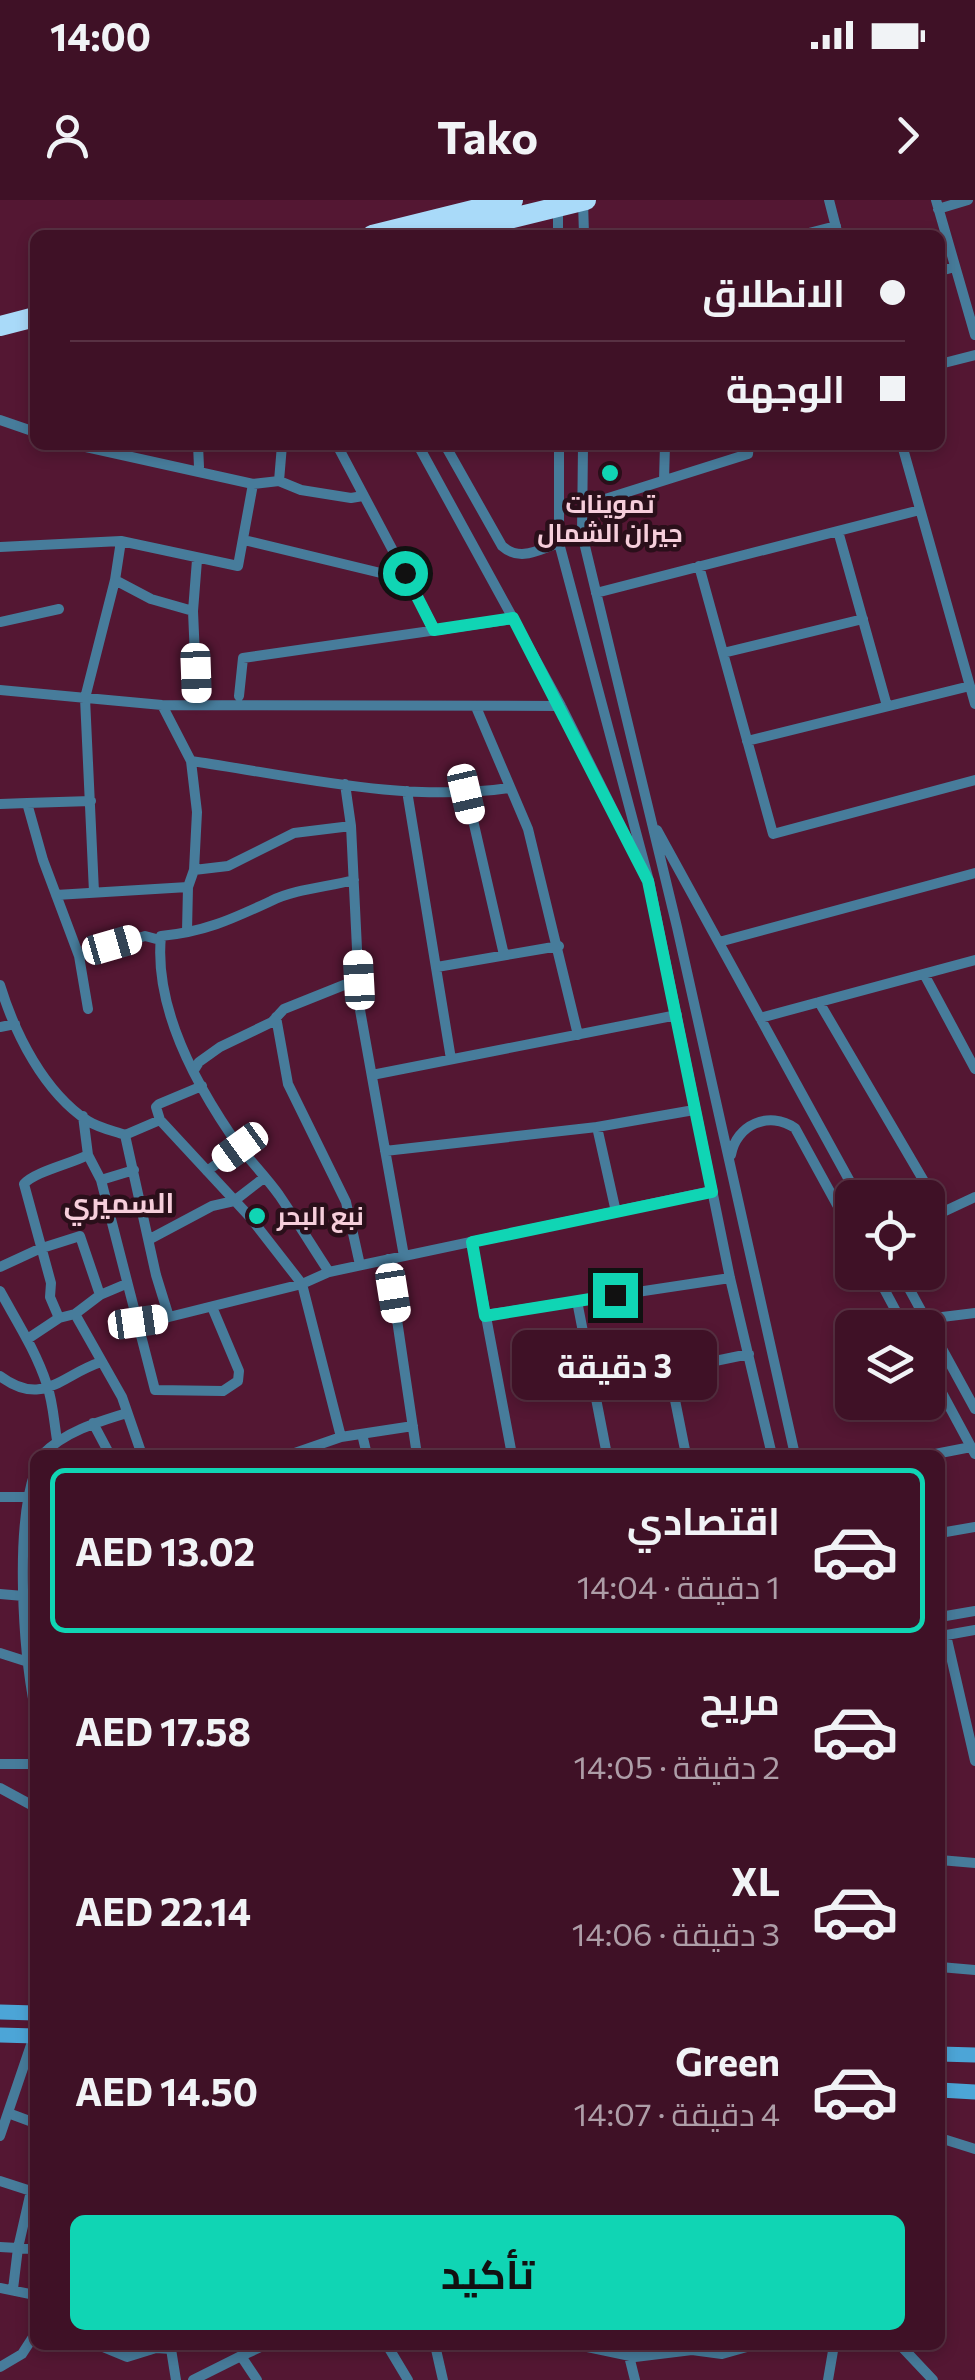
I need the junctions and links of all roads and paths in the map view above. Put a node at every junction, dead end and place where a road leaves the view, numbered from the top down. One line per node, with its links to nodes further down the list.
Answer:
1 (513, 200): 7 (highway)
2 (584, 200): 6 (highway); 10 (street)
3 (829, 200): 11 (street)
4 (968, 200): 5 (street)
5 (937, 204): 12 (street)
6 (558, 206): 8 (highway); 9 (street)
7 (392, 230)
8 (463, 230)
9 (558, 230)
10 (584, 230)
11 (837, 230)
12 (945, 230)
13 (945, 231): 14 (street)
14 (956, 267): 15 (street); 19 (street)
15 (945, 270)
16 (30, 318): 17 (highway)
17 (0, 326)
18 (30, 333): 20 (highway)
19 (975, 334)
20 (0, 340)
21 (975, 355): 22 (street)
22 (945, 363)
23 (0, 420): 24 (street)
24 (30, 430)
25 (104, 450): 41 (street)
26 (198, 450): 36 (street)
27 (282, 450): 40 (street)
28 (340, 450): 42 (street)
29 (421, 450): 57 (street)
30 (448, 450): 48 (street)
31 (558, 450): 37 (street)
32 (583, 450): 38 (street)
33 (665, 450): 39 (street)
34 (748, 450): 39 (street)
35 (903, 450): 44 (street)
36 (199, 466)
37 (559, 466): 38 (street); 48 (street)
38 (583, 467): 43 (street)
39 (664, 480): 43 (street)
40 (279, 481): 41 (street); 42 (street)
41 (253, 484): 47 (street)
42 (363, 496): 52 (street)
43 (582, 506): 54 (street)
44 (920, 510): 45 (street); 62 (street)
45 (838, 531): 51 (street); 58 (street)
46 (120, 540): 49 (street); 50 (street); 53 (street)
47 (244, 540): 50 (street); 52 (street)
48 (559, 543): 87 (street)
49 (0, 547)
50 (197, 560): 56 (street)
51 (699, 566): 54 (street); 61 (street)
52 (405, 573): 60 (street)
53 (114, 580): 56 (street); 65 (street)
54 (596, 592): 82 (street)
55 (59, 610): 59 (street)
56 (193, 611): 66 (street)
57 (513, 618): 60 (street); 70 (street)
58 (863, 620): 61 (street); 71 (street)
59 (0, 622)
60 (434, 630): 64 (street)
61 (723, 653): 72 (street)
62 (970, 686): 67 (street); 71 (street)
63 (0, 690): 65 (street)
64 (239, 696)
65 (85, 698): 68 (street); 79 (street)
66 (197, 704): 68 (street); 69 (street)
67 (975, 704)
68 (162, 705): 73 (street)
69 (476, 706): 70 (street); 76 (street)
70 (561, 706): 87 (street)
71 (887, 706): 72 (street)
72 (747, 741): 74 (street)
73 (191, 761): 75 (street); 84 (street)
74 (975, 780)
75 (345, 784): 77 (street); 83 (street)
76 (509, 788): 78 (street); 94 (street)
77 (407, 790): 78 (street); 98 (street)
78 (466, 794): 95 (street)
79 (90, 801): 80 (street); 89 (street)
80 (27, 803): 81 (street); 90 (street)
81 (0, 804)
82 (651, 819): 93 (street); 123 (street)
83 (351, 826): 84 (street); 86 (street)
84 (194, 870): 88 (street)
85 (975, 874): 93 (street)
86 (354, 880): 91 (street); 100 (street)
87 (648, 881): 104 (street)
88 (188, 888): 89 (street); 91 (street)
89 (94, 892): 90 (street)
90 (56, 895): 96 (street)
91 (186, 931): 92 (street)
92 (160, 940): 96 (street); 112 (street)
93 (719, 942): 106 (street)
94 (559, 946): 95 (street); 109 (street)
95 (504, 955): 98 (street)
96 (79, 956): 103 (street)
97 (975, 960): 99 (street)
98 (437, 968): 110 (street)
99 (924, 974): 102 (street); 111 (street)
100 (359, 980): 105 (street); 113 (street)
101 (0, 984): 107 (street)
102 (820, 1002): 106 (street); 129 (street)
103 (88, 1009)
104 (677, 1015): 109 (street); 115 (street)
105 (276, 1018): 112 (street); 141 (street)
106 (760, 1018): 128 (street)
107 (16, 1024): 108 (street); 116 (street)
108 (0, 1027)
109 (578, 1035): 110 (street)
110 (452, 1060): 113 (street)
111 (975, 1068)
112 (194, 1070): 114 (street)
113 (372, 1075): 121 (street)
114 (202, 1086): 117 (street); 120 (street)
115 (694, 1110): 118 (street); 130 (street)
116 (83, 1116): 119 (street); 122 (street)
117 (160, 1120): 119 (street); 125 (street)
118 (597, 1127): 121 (street); 135 (street)
119 (125, 1135): 124 (street)
120 (240, 1147): 125 (street); 126 (street)
121 (385, 1150): 139 (street)
122 (88, 1155): 127 (street); 138 (street)
123 (730, 1162): 133 (street); 185 (street)
124 (134, 1170): 127 (street); 136 (street)
125 (207, 1171): 132 (street)
126 (265, 1177): 132 (street); 143 (street)
127 (101, 1180): 145 (street)
128 (849, 1180)
129 (923, 1180)
130 (712, 1192): 135 (street); 144 (street)
131 (975, 1197): 134 (street)
132 (234, 1201): 136 (street); 146 (street)
133 (835, 1201)
134 (945, 1211)
135 (616, 1212): 137 (street)
136 (150, 1239): 155 (street)
137 (472, 1242): 139 (street); 153 (street)
138 (39, 1249): 142 (street); 148 (street); 156 (street)
139 (404, 1256): 140 (street)
140 (388, 1260): 141 (street); 171 (street)
141 (360, 1266): 143 (street)
142 (0, 1268)
143 (329, 1272): 146 (street)
144 (730, 1278): 149 (street); 160 (street)
145 (126, 1284): 148 (street); 157 (street)
146 (302, 1284): 150 (street); 173 (street)
147 (0, 1291): 158 (street)
148 (100, 1295): 152 (street)
149 (576, 1301): 153 (street); 164 (street)
150 (212, 1307): 155 (street); 157 (street)
151 (975, 1312): 154 (street)
152 (74, 1314): 156 (street); 161 (street)
153 (485, 1316): 181 (street)
154 (945, 1316)
155 (169, 1317): 157 (street)
156 (59, 1318): 158 (street)
157 (138, 1322)
158 (29, 1338): 165 (street)
159 (945, 1350): 166 (street)
160 (749, 1354): 162 (street); 184 (street)
161 (101, 1362): 165 (street); 169 (street)
162 (669, 1370): 164 (street); 183 (street)
163 (0, 1376): 165 (street)
164 (594, 1386): 182 (street)
165 (49, 1390): 174 (street)
166 (971, 1393): 168 (street)
167 (945, 1399): 186 (street)
168 (975, 1409)
169 (127, 1413): 170 (street); 177 (street)
170 (93, 1423): 174 (street); 176 (street)
171 (412, 1426): 172 (street); 180 (street)
172 (362, 1434): 173 (street); 179 (street)
173 (340, 1437): 178 (street)
174 (57, 1440): 175 (street)
175 (47, 1450)
176 (107, 1450)
177 (140, 1450)
178 (303, 1450)
179 (366, 1450)
180 (416, 1450)
181 (511, 1450)
182 (606, 1450)
183 (685, 1450)
184 (771, 1450)
185 (794, 1450)
186 (973, 1451): 187 (street)
187 (945, 1454)
188 (0, 1497): 189 (street)
189 (30, 1499)
190 (975, 1527): 191 (street)
191 (945, 1533)
192 (0, 1594): 193 (street)
193 (30, 1597): 200 (street)
194 (975, 1610): 195 (street)
195 (945, 1616)
196 (975, 1630): 197 (street)
197 (945, 1636)
198 (945, 1644): 202 (street)
199 (0, 1653): 200 (street)
200 (26, 1661): 201 (street)
201 (30, 1682)
202 (975, 1761)
203 (0, 1764): 204 (street)
204 (30, 1764)
205 (0, 1788): 206 (street)
206 (30, 1803)
207 (945, 1860): 208 (street)
208 (975, 1863)
209 (945, 1967): 210 (street)
210 (975, 1970)
211 (0, 2012): 212 (street)
212 (30, 2013)
213 (0, 2036): 214 (street)
214 (30, 2036)
215 (30, 2048): 220 (street)
216 (945, 2054): 217 (street)
217 (975, 2056)
218 (945, 2090): 219 (street)
219 (975, 2092)
220 (8, 2112): 221 (street); 222 (street)
221 (30, 2121)
222 (0, 2136)
223 (945, 2140): 224 (street)
224 (975, 2149)
225 (0, 2181): 226 (street)
226 (30, 2190)
227 (30, 2202): 229 (street)
228 (0, 2246): 229 (street)
229 (18, 2248): 230 (street); 232 (street)
230 (30, 2249)
231 (0, 2288): 232 (street)
232 (13, 2289): 233 (street)
233 (30, 2294)
234 (30, 2342): 247 (street)
235 (110, 2350): 236 (street)
236 (150, 2350)
237 (173, 2350): 248 (street)
238 (254, 2350): 245 (street)
239 (390, 2350): 251 (street)
240 (436, 2350): 252 (street)
241 (601, 2350): 246 (street)
242 (715, 2350): 246 (street)
243 (833, 2350): 254 (street)
244 (905, 2350): 255 (street)
245 (241, 2356): 249 (street); 250 (street)
246 (629, 2356): 253 (street)
247 (0, 2368)
248 (176, 2380)
249 (192, 2380)
250 (257, 2380)
251 (408, 2380)
252 (443, 2380)
253 (635, 2380)
254 (828, 2380)
255 (933, 2380)

